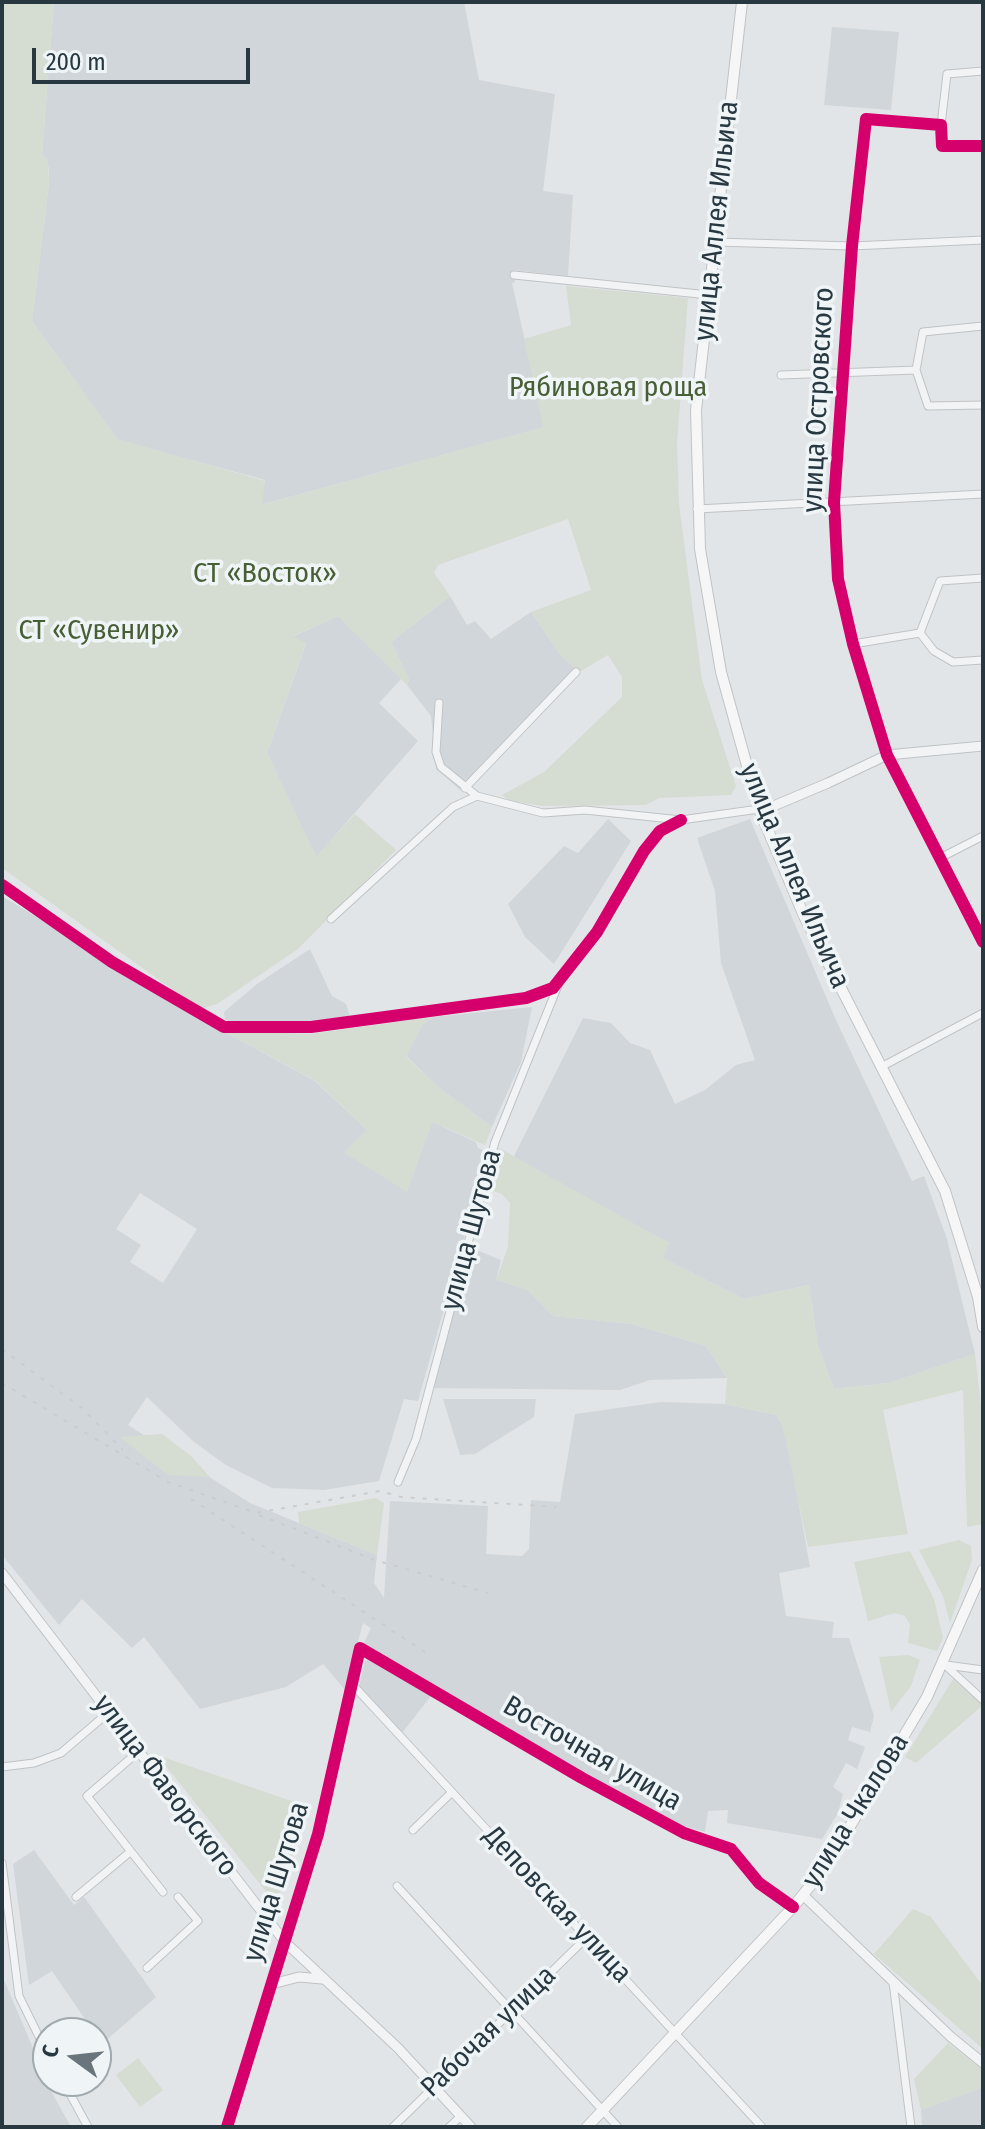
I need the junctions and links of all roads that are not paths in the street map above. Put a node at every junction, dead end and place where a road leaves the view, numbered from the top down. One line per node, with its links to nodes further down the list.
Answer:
1 (742, 2): 6 (main road, улица Аллея Ильича)
2 (983, 71): 3 (street)
3 (941, 125): 4 (street); 7 (street, улица Островского)
4 (983, 146)
5 (983, 240): 7 (street)
6 (715, 242): 7 (street); 9 (main road, улица Аллея Ильича)
7 (852, 246): 12 (street, улица Островского)
8 (514, 275): 9 (street)
9 (709, 295): 17 (main road, улица Аллея Ильича)
10 (983, 326): 11 (street)
11 (916, 370): 12 (street); 14 (street)
12 (842, 373): 13 (street); 16 (street, улица Островского)
13 (781, 375)
14 (983, 405)
15 (983, 494): 16 (street)
16 (834, 502): 17 (street); 20 (street, улица Островского)
17 (697, 509): 28 (main road, улица Аллея Ильича)
18 (983, 578): 19 (street)
19 (920, 633): 20 (street); 21 (street)
20 (853, 644): 25 (street, улица Островского)
21 (983, 660)
22 (576, 672): 26 (street)
23 (439, 703): 26 (street)
24 (983, 746): 25 (street)
25 (887, 755): 28 (street); 31 (street, улица Островского)
26 (465, 788): 27 (street)
27 (477, 796): 29 (street); 33 (street)
28 (759, 809): 29 (street); 37 (main road, улица Аллея Ильича)
29 (681, 820): 35 (street, улица Шутова)
30 (983, 836): 31 (street)
31 (942, 857): 34 (street, улица Островского)
32 (2, 885): 35 (street)
33 (331, 919)
34 (983, 942)
35 (560, 982): 39 (street, улица Шутова)
36 (983, 1013): 37 (street)
37 (881, 1067): 38 (main road, улица Аллея Ильича)
38 (983, 1327)
39 (398, 1482)
40 (983, 1570): 43 (main road, улица Чкалова)
41 (2, 1573): 47 (street, улица Фаворского)
42 (360, 1648): 45 (street, улица Шутова); 59 (street, Восточная улица)
43 (944, 1664): 44 (street); 46 (street); 56 (main road, улица Чкалова)
44 (983, 1670)
45 (352, 1684): 50 (street, Деповская улица); 61 (street, улица Шутова)
46 (983, 1700)
47 (109, 1712): 48 (street, улица Фаворского); 49 (street)
48 (138, 1752): 52 (street); 61 (street, улица Фаворского)
49 (2, 1767)
50 (451, 1793): 51 (street); 60 (street, Деповская улица)
51 (413, 1830)
52 (130, 1852): 55 (street); 57 (street)
53 (2, 1863): 62 (street)
54 (397, 1886): 68 (street)
55 (163, 1892)
56 (803, 1895): 59 (main road, улица Чкалова); 66 (street)
57 (76, 1897)
58 (178, 1897): 64 (street)
59 (793, 1907): 70 (main road, улица Чкалова)
60 (586, 1938): 68 (street, Рабочая улица); 70 (street, Деповская улица)
61 (285, 1942): 65 (street, улица Фаворского); 67 (street, улица Шутова)
62 (14, 1943): 63 (street); 69 (street)
63 (2, 1946)
64 (147, 1968)
65 (322, 1979): 67 (street); 72 (street, улица Фаворского)
66 (893, 1980): 71 (street); 84 (street)
67 (272, 1984): 77 (street, улица Шутова)
68 (512, 2012): 72 (street, Рабочая улица); 74 (street)
69 (32, 2022)
70 (677, 2031): 74 (main road, улица Чкалова); 83 (street, Деповская улица)
71 (983, 2063)
72 (433, 2085): 75 (street, улица Фаворского); 78 (street, Рабочая улица)
73 (72, 2097): 76 (street)
74 (602, 2110): 81 (main road, улица Чкалова); 82 (street)
75 (461, 2116): 79 (street); 80 (street, улица Фаворского)
76 (88, 2127)
77 (227, 2127)
78 (393, 2127)
79 (449, 2127)
80 (471, 2127)
81 (587, 2127)
82 (618, 2127)
83 (762, 2127)
84 (911, 2127)

